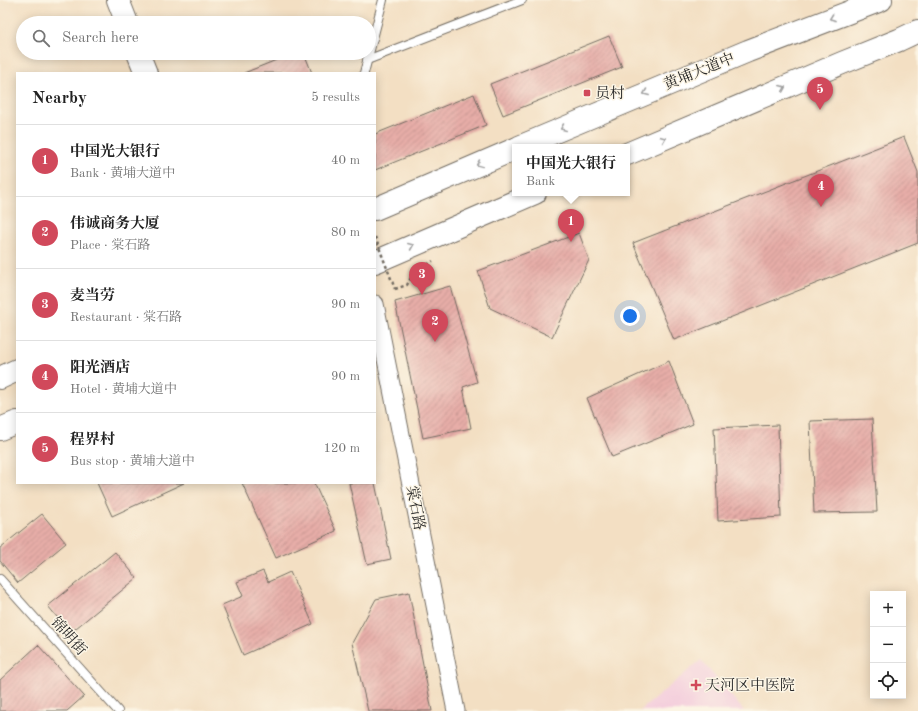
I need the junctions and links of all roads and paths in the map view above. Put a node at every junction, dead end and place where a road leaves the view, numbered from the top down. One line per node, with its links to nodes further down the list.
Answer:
1 (118, 0): 5 (main road)
2 (384, 0): 6 (lane)
3 (522, 0): 8 (lane)
4 (881, 0): 13 (main road, 黄埔大道中, one-way to 13)
5 (124, 16)
6 (376, 28)
7 (912, 35): 15 (main road, one-way to 7)
8 (376, 57)
9 (141, 60): 11 (main road)
10 (367, 60): 12 (lane)
11 (146, 72)
12 (364, 72)
13 (526, 144)
14 (512, 150): 17 (main road, one-way to 17)
15 (630, 153)
16 (528, 196): 20 (main road, one-way to 16)
17 (376, 208)
18 (376, 239): 19 (path, bridge)
19 (433, 260)
20 (376, 262)
21 (376, 309): 28 (street, 棠石路)
22 (16, 370): 23 (main road)
23 (0, 378)
24 (16, 422): 25 (main road)
25 (0, 429)
26 (0, 579): 27 (lane, 锦明街)
27 (118, 711)
28 (456, 711)

